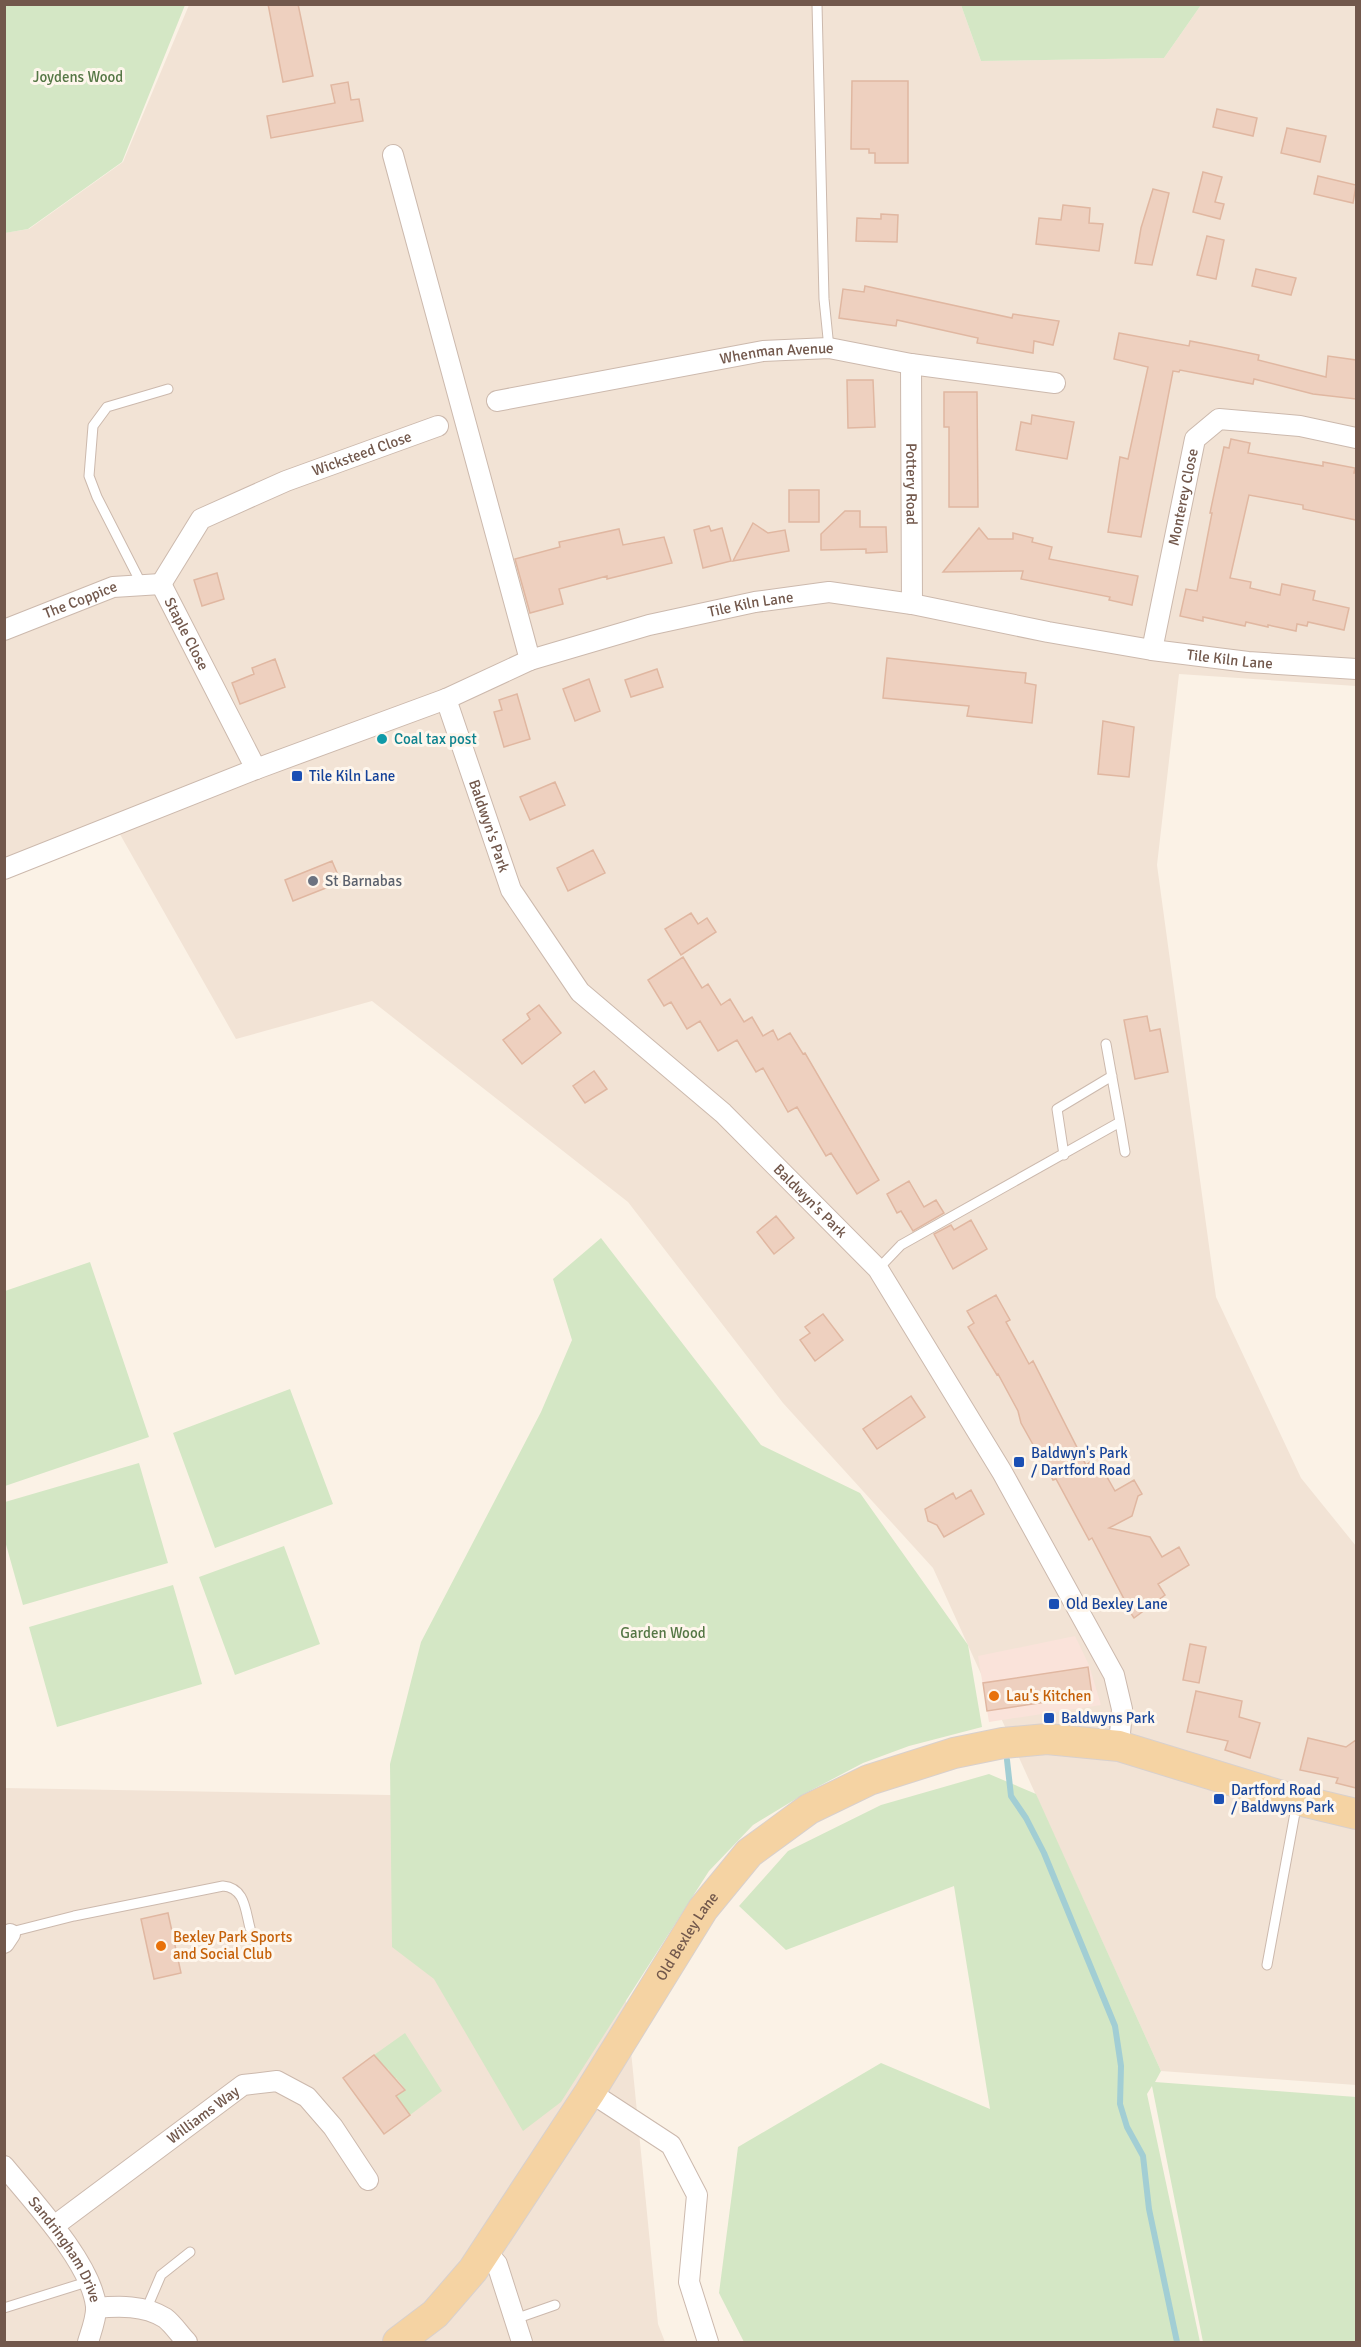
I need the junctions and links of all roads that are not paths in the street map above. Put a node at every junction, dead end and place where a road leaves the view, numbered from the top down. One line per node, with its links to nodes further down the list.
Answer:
1 (816, 4): 3 (lane)
2 (393, 155): 15 (street)
3 (829, 348): 4 (street, Whenman Avenue); 7 (street, Whenman Avenue)
4 (911, 364): 5 (street, Whenman Avenue); 12 (street, Pottery Road)
5 (1055, 383)
6 (168, 389): 11 (lane)
7 (497, 401)
8 (438, 426): 10 (street, Wicksteed Close)
9 (1356, 438): 14 (street, Monterey Close)
10 (286, 481): 11 (street, Staple Close)
11 (151, 584): 13 (street, The Coppice); 18 (street, Staple Close)
12 (912, 604): 14 (street, Tile Kiln Lane); 15 (street, Tile Kiln Lane)
13 (4, 630)
14 (1152, 650): 16 (street, Tile Kiln Lane)
15 (530, 660): 17 (street, Tile Kiln Lane)
16 (1356, 669)
17 (446, 699): 18 (street, Tile Kiln Lane); 25 (street, Baldwyn's Park)
18 (256, 769): 19 (street, Tile Kiln Lane)
19 (4, 869)
20 (1106, 1044): 21 (lane)
21 (1112, 1077): 22 (lane); 24 (lane)
22 (1120, 1122): 23 (lane); 24 (lane)
23 (1125, 1152)
24 (1064, 1155): 25 (lane)
25 (878, 1269): 26 (street, Baldwyn's Park)
26 (1119, 1746): 27 (main road, Old Bexley Lane); 32 (main road, Old Bexley Lane)
27 (1297, 1800): 28 (main road, Old Bexley Lane); 31 (lane)
28 (1356, 1814)
29 (250, 1928): 30 (lane)
30 (7, 1938)
31 (1267, 1965)
32 (590, 2092): 36 (main road, Old Bexley Lane); 48 (street)
33 (4, 2166): 35 (street, Sandringham Drive)
34 (368, 2180): 35 (street, Williams Way)
35 (54, 2226): 38 (street, Sandringham Drive)
36 (486, 2251): 43 (street); 46 (main road, Old Bexley Lane)
37 (190, 2252): 42 (lane)
38 (90, 2281): 40 (lane); 41 (street, Sandringham Drive)
39 (555, 2305): 43 (lane)
40 (4, 2308)
41 (96, 2308): 42 (street); 44 (street, Sandringham Drive)
42 (146, 2310): 45 (street)
43 (515, 2319): 47 (street)
44 (88, 2343)
45 (187, 2343)
46 (398, 2343)
47 (522, 2343)
48 (708, 2343)

